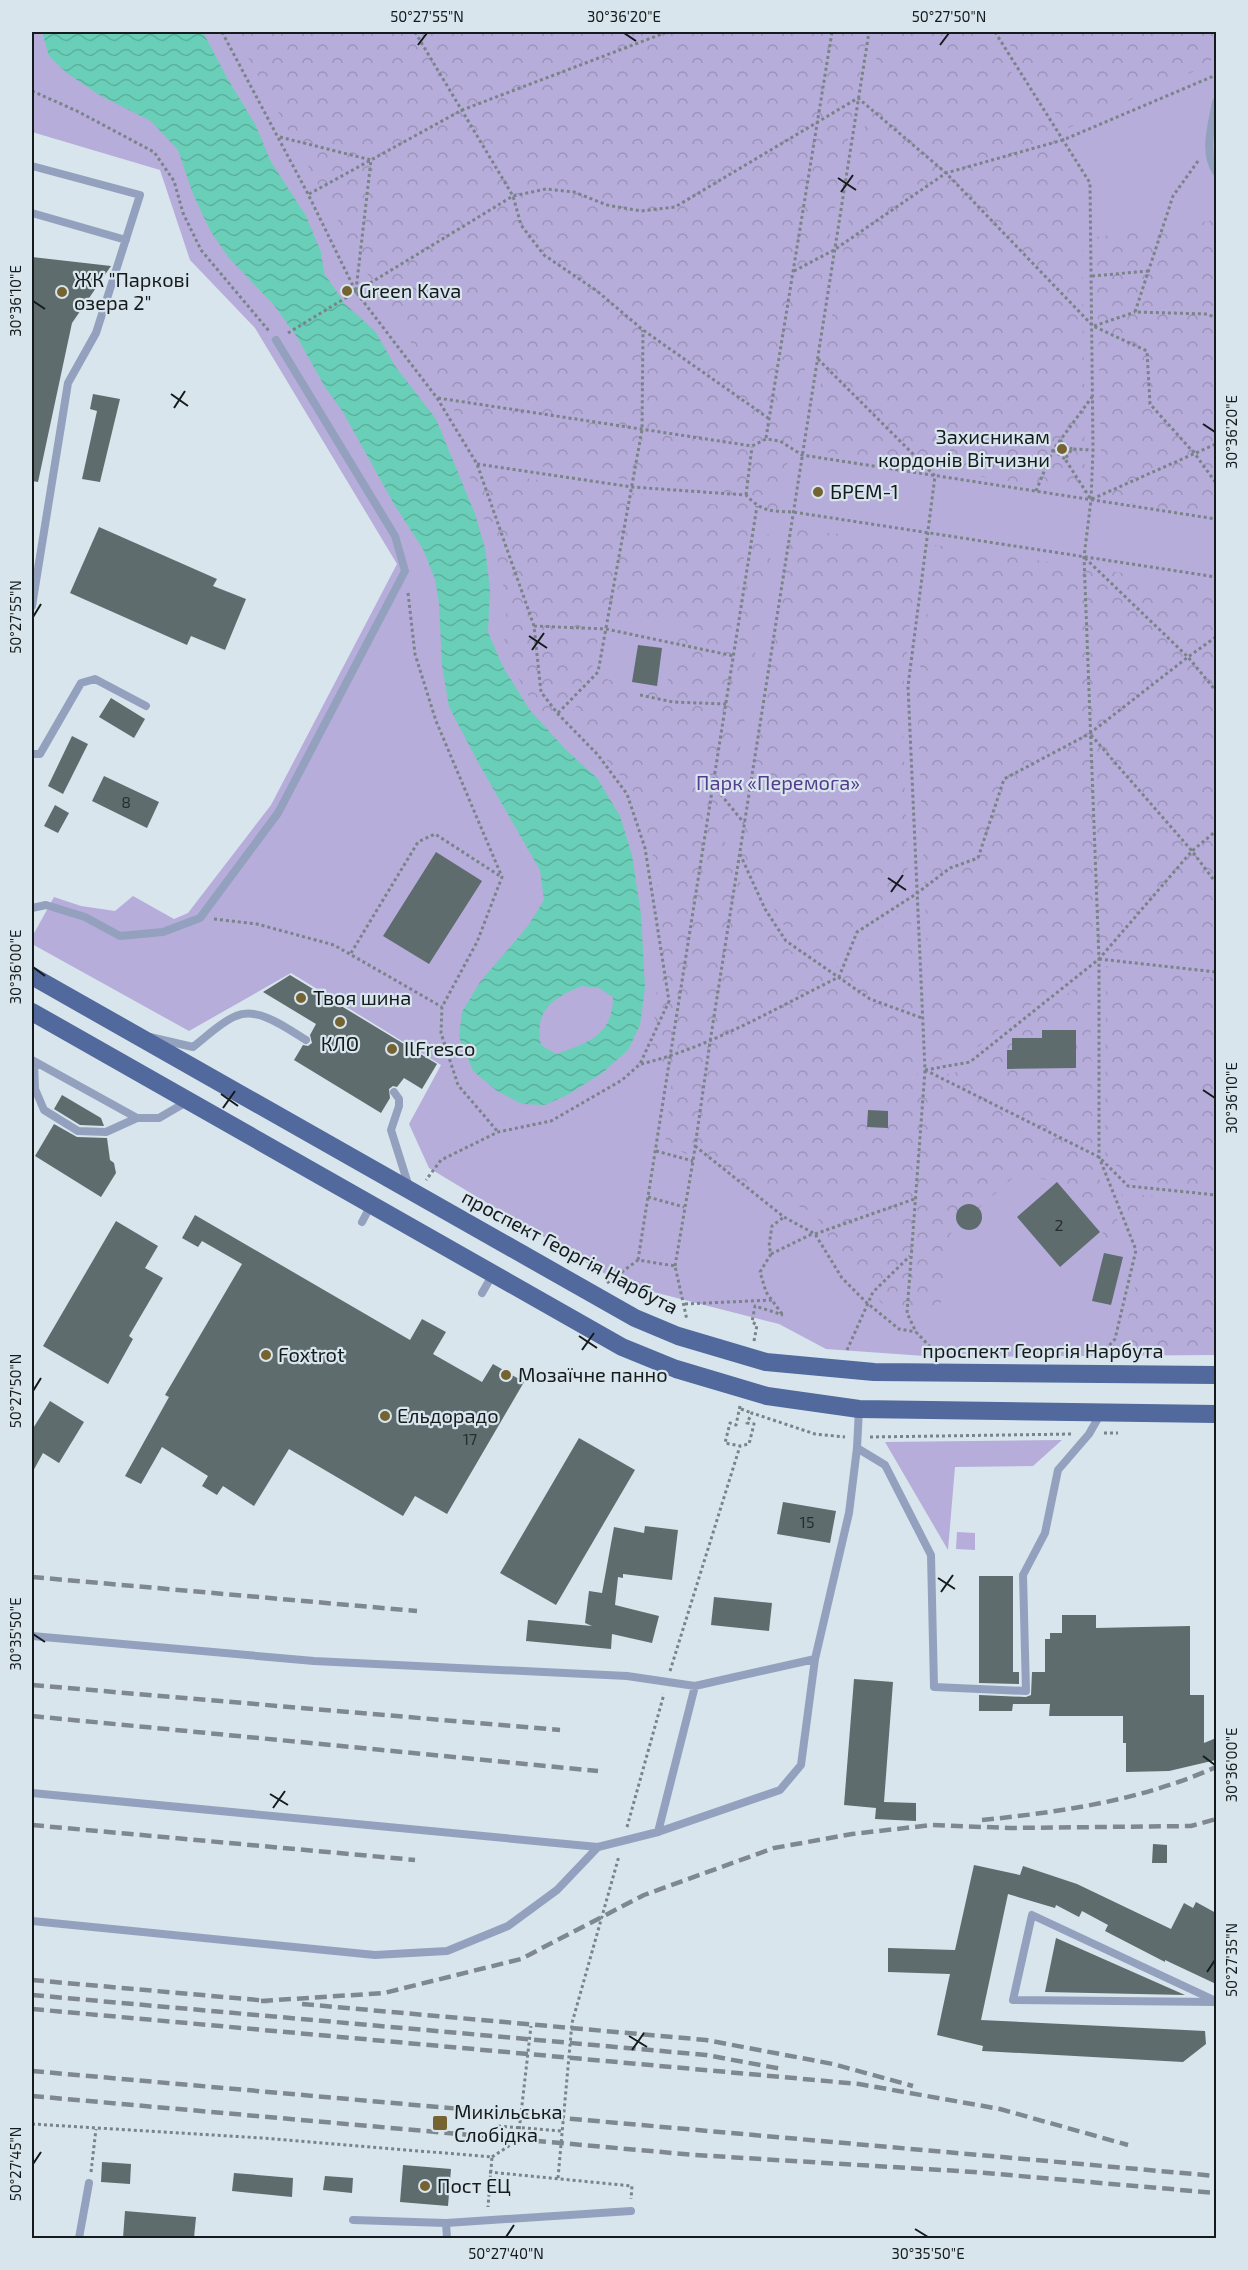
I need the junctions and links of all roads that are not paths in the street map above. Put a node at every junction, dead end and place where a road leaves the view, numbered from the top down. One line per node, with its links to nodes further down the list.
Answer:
1 (1216, 102): 3 (lane)
2 (32, 166): 5 (lane)
3 (1216, 172)
4 (32, 213): 5 (lane)
5 (126, 240): 7 (lane)
6 (276, 340): 10 (lane)
7 (32, 606)
8 (146, 706): 9 (lane)
9 (32, 754)
10 (32, 908)
11 (32, 976): 13 (main road, проспект Георгія Нарбута)
12 (32, 1012): 18 (main road)
13 (139, 1037): 14 (lane); 20 (main road, проспект Георгія Нарбута)
14 (306, 1040)
15 (33, 1060): 16 (lane); 19 (lane); 19 (lane)
16 (32, 1073)
17 (394, 1092): 20 (lane)
18 (196, 1104): 19 (lane); 21 (main road)
19 (137, 1118)
20 (418, 1186): 25 (main road, проспект Георгія Нарбута)
21 (372, 1205): 22 (lane); 23 (main road)
22 (362, 1222)
23 (493, 1274): 24 (lane); 26 (main road)
24 (482, 1293)
25 (1216, 1375)
26 (859, 1409): 27 (main road); 29 (lane)
27 (1101, 1413): 28 (main road); 29 (lane)
28 (1216, 1414)
29 (857, 1448): 31 (lane)
30 (32, 1636): 32 (lane)
31 (815, 1659): 32 (lane); 34 (lane)
32 (695, 1686): 34 (lane)
33 (32, 1793): 35 (lane)
34 (658, 1832): 35 (lane)
35 (598, 1847): 36 (lane)
36 (32, 1921)
37 (1216, 2001): 37 (lane)
38 (89, 2183): 42 (lane)
39 (631, 2211): 41 (lane)
40 (353, 2220): 41 (lane)
41 (446, 2223): 43 (lane)
42 (79, 2238)
43 (447, 2238)

